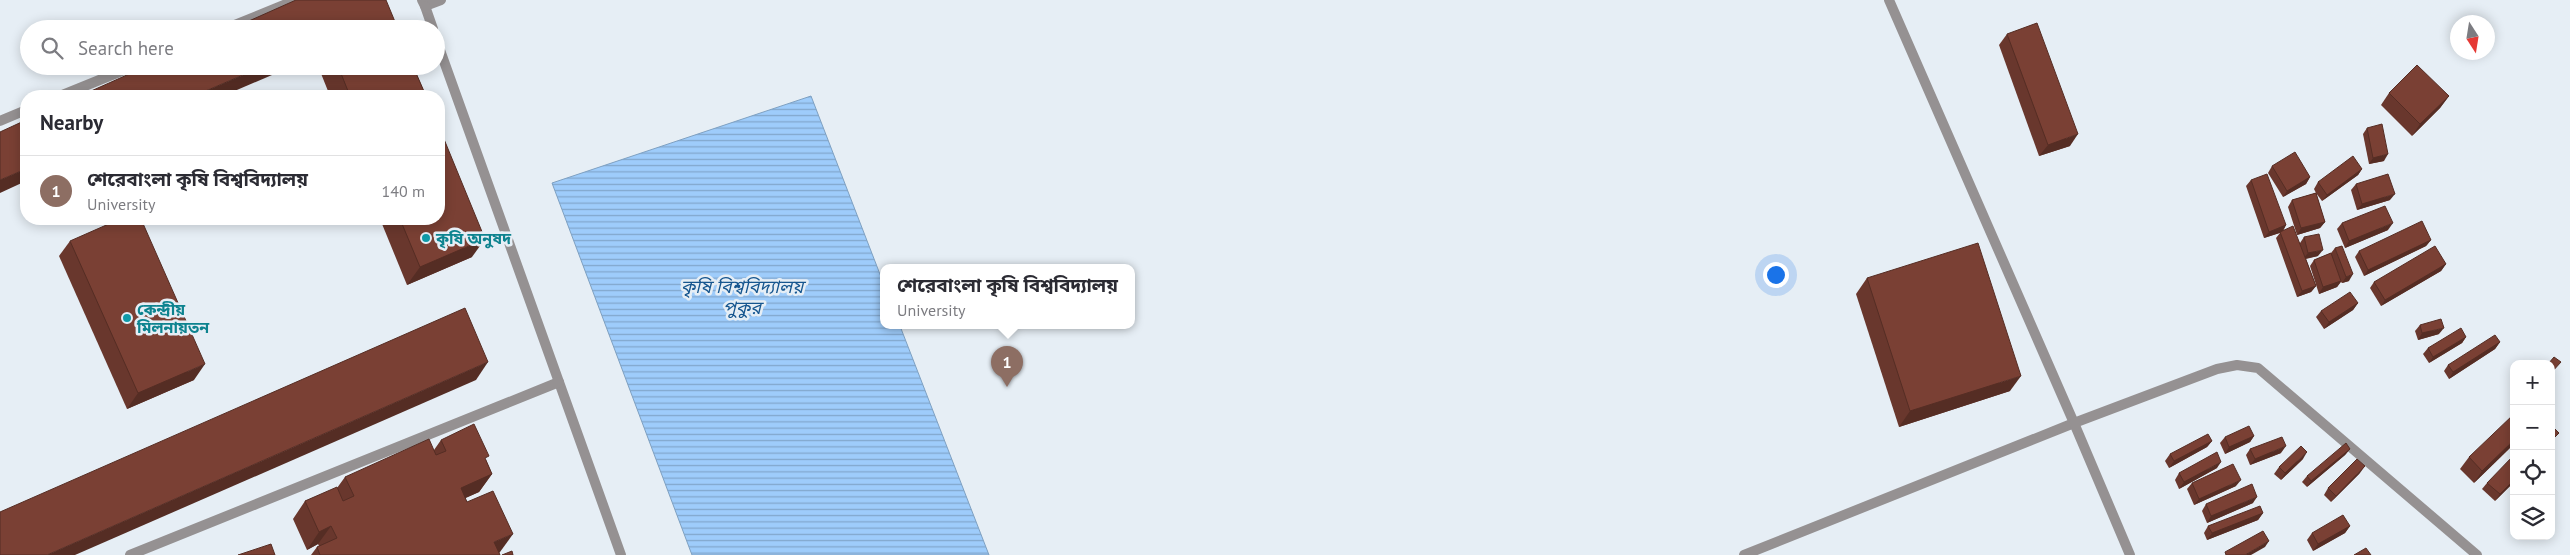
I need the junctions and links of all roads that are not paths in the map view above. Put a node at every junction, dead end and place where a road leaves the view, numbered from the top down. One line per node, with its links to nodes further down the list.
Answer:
1 (296, 0): 5 (street)
2 (441, 0): 4 (street)
3 (1889, 0): 13 (street)
4 (423, 3): 6 (street)
5 (247, 20)
6 (430, 20)
7 (445, 64): 12 (street)
8 (112, 75): 9 (street)
9 (75, 90)
10 (20, 113): 11 (street)
11 (0, 121)
12 (559, 382): 14 (street); 15 (street)
13 (2074, 424): 16 (street); 17 (street); 18 (street)
14 (130, 555)
15 (621, 555)
16 (1744, 555)
17 (2130, 555)
18 (2477, 555)

